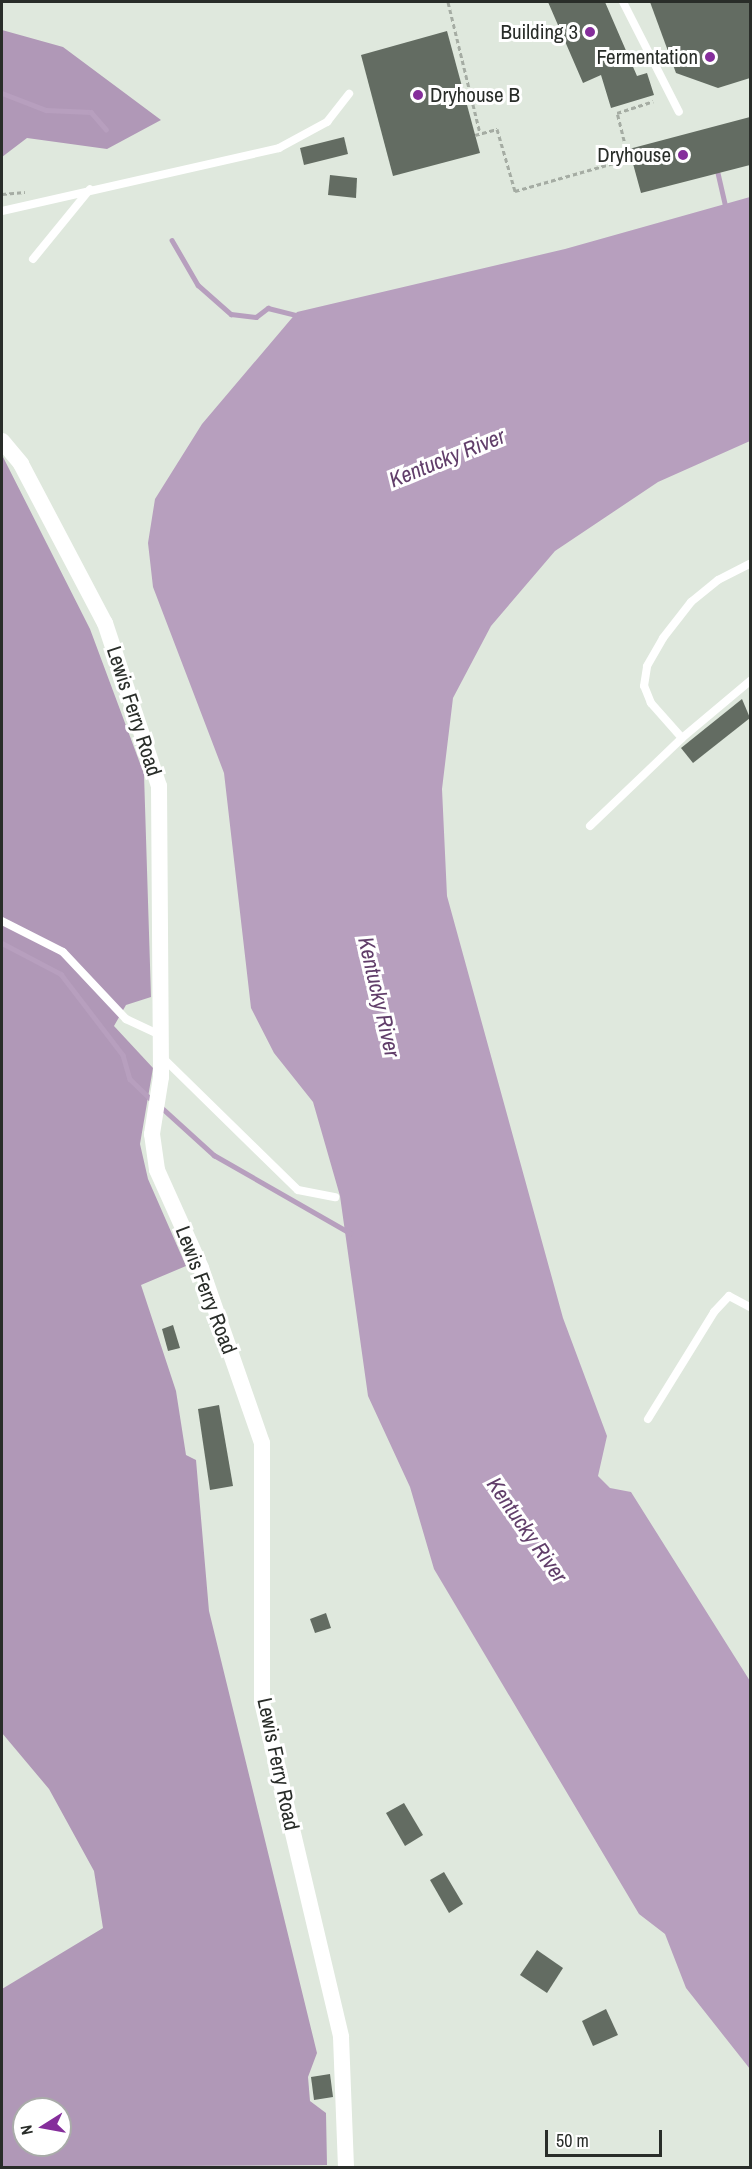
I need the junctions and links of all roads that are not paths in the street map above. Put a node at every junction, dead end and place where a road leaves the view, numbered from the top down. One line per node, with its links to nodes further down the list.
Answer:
1 (623, 2): 3 (lane)
2 (349, 94): 4 (lane)
3 (679, 112)
4 (90, 189): 5 (lane); 6 (lane)
5 (2, 211)
6 (33, 259)
7 (2, 441): 13 (street, Lewis Ferry Road)
8 (750, 564): 10 (lane)
9 (750, 681): 10 (lane)
10 (682, 738): 11 (lane)
11 (590, 826)
12 (2, 921): 13 (lane)
13 (158, 1034): 14 (street, Lewis Ferry Road)
14 (159, 1054): 15 (lane); 18 (street, Lewis Ferry Road)
15 (334, 1197)
16 (750, 1307): 17 (lane)
17 (648, 1419)
18 (346, 2168)

